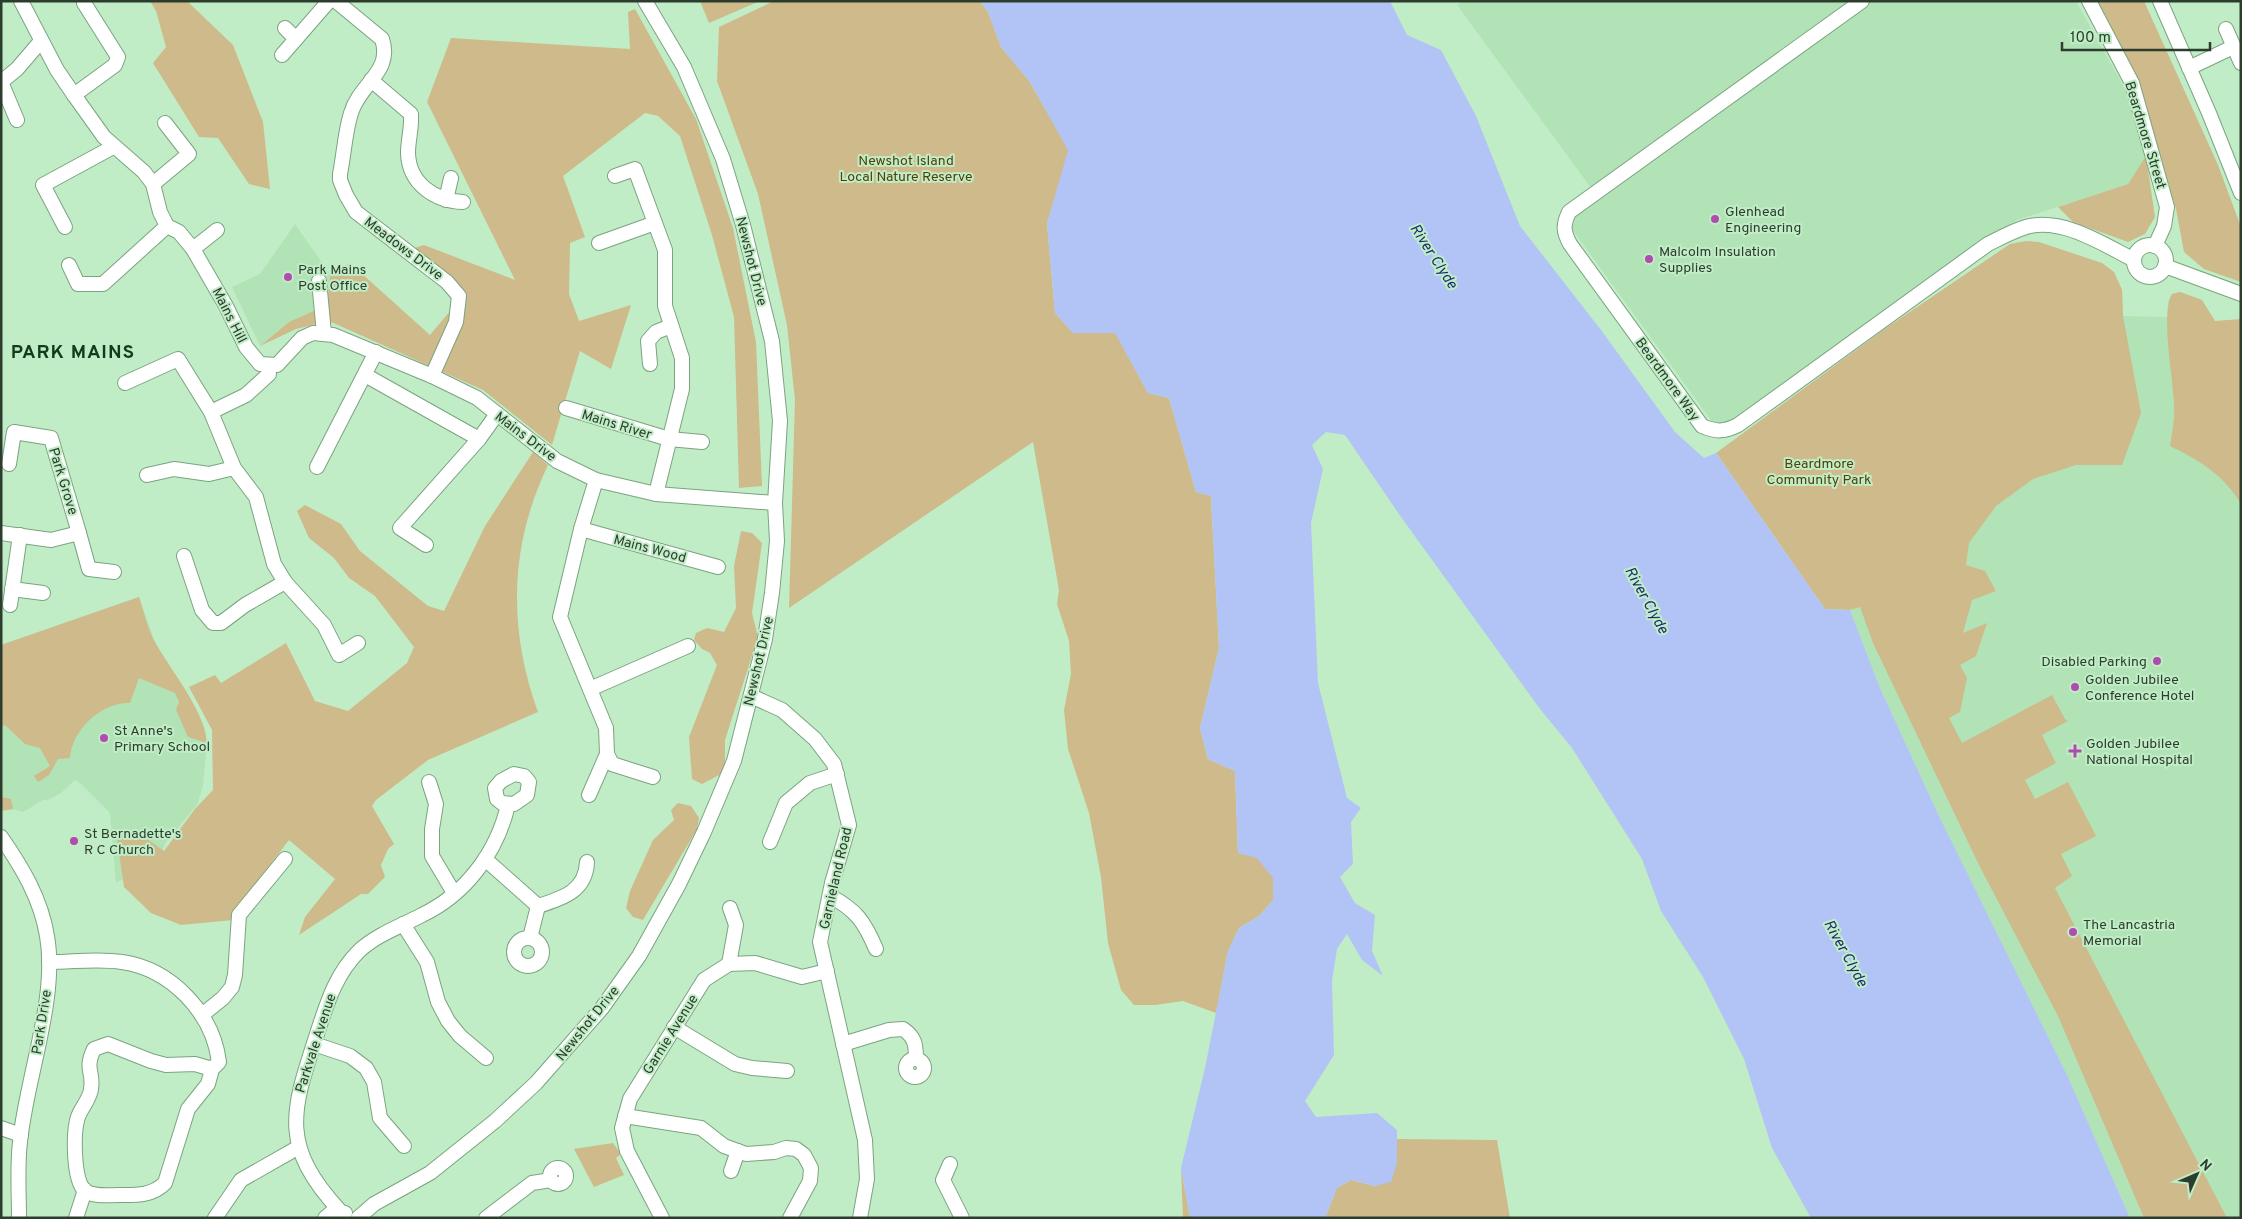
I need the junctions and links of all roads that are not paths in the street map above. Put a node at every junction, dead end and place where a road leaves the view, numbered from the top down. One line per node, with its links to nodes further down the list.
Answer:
1 (21, 1): 12 (street, Mains Hill)
2 (329, 1): 11 (street)
3 (336, 1): 17 (street, Meadows Drive)
4 (646, 1): 60 (street, Newshot Drive)
5 (1862, 1): 35 (street, Beardmore Way)
6 (2089, 1): 33 (street, Beardmore Street)
7 (2160, 1): 16 (street)
8 (84, 3): 18 (street)
9 (285, 28): 11 (street)
10 (2226, 29): 13 (street)
11 (296, 39): 14 (street)
12 (41, 41): 18 (street, Mains Hill); 19 (street)
13 (2233, 47): 15 (street); 16 (street)
14 (282, 55)
15 (2241, 63)
16 (2189, 68): 25 (street)
17 (371, 80): 26 (street); 46 (street, Meadows Drive)
18 (74, 95): 21 (street, Mains Hill)
19 (17, 120)
20 (165, 123): 24 (street)
21 (114, 147): 24 (street, Mains Hill); 30 (street)
22 (615, 176): 28 (street, Mains River)
23 (451, 178): 26 (street)
24 (153, 184): 29 (street, Mains Hill)
25 (2240, 188)
26 (446, 200): 27 (street)
27 (463, 202)
28 (655, 223): 32 (street); 40 (street, Mains River)
29 (167, 226): 34 (street, Mains Hill); 36 (street)
30 (65, 227)
31 (217, 230): 34 (street)
32 (599, 243)
33 (2155, 246): 35 (street); 37 (street)
34 (192, 249): 44 (street, Mains Hill)
35 (2134, 260): 37 (street)
36 (69, 265)
37 (2165, 266): 39 (street)
38 (319, 281): 41 (street)
39 (2241, 294)
40 (671, 326): 43 (street); 52 (street, Mains River)
41 (324, 333): 42 (street, Mains Drive); 44 (street)
42 (376, 352): 45 (street); 46 (street, Mains Drive)
43 (650, 364)
44 (273, 366): 49 (street)
45 (365, 374): 51 (street); 55 (street)
46 (432, 376): 50 (street, Mains Drive)
47 (125, 383): 49 (street)
48 (566, 408): 52 (street, Mains River)
49 (211, 412): 56 (street)
50 (497, 414): 51 (street); 58 (street, Mains Drive)
51 (479, 439): 65 (street)
52 (669, 439): 53 (street, Mains River); 59 (street, Mains River)
53 (702, 442)
54 (9, 464): 63 (street, Park Grove)
55 (317, 467)
56 (234, 468): 57 (street); 69 (street)
57 (147, 475)
58 (596, 480): 59 (street, Mains Drive); 61 (street)
59 (656, 494): 60 (street, Mains Drive)
60 (774, 503): 76 (street, Newshot Drive)
61 (581, 529): 67 (street, Mains Wood); 75 (street)
62 (1, 533): 64 (street, Park Grove)
63 (79, 533): 64 (street, Park Grove); 68 (street, Park Grove)
64 (20, 536): 70 (street)
65 (426, 545)
66 (184, 556): 69 (street)
67 (718, 567)
68 (114, 572)
69 (285, 582): 73 (street)
70 (12, 590): 71 (street); 72 (street)
71 (43, 593)
72 (10, 606)
73 (358, 643)
74 (688, 646): 75 (street)
75 (590, 690): 77 (street)
76 (751, 696): 78 (street, Garnieland Road); 117 (street, Newshot Drive)
77 (606, 754): 79 (street); 81 (street)
78 (837, 774): 84 (street); 89 (street, Garnieland Road)
79 (653, 777)
80 (429, 782): 88 (street)
81 (589, 795)
82 (508, 805): 86 (street, Parkvale Avenue)
83 (1, 837): 95 (street, Park Drive)
84 (770, 842)
85 (285, 859): 98 (street)
86 (485, 859): 88 (street, Parkvale Avenue); 90 (street)
87 (588, 862): 90 (street)
88 (454, 894): 92 (street, Parkvale Avenue)
89 (830, 896): 94 (street); 97 (street, Garnieland Road)
90 (538, 906): 93 (street)
91 (730, 908): 96 (street)
92 (403, 924): 100 (street, Parkvale Avenue); 102 (street)
93 (530, 938)
94 (876, 949)
95 (49, 962): 98 (street); 108 (street, Park Drive)
96 (729, 964): 97 (street); 99 (street, Garnie Avenue)
97 (827, 971): 101 (street, Garnieland Road)
98 (202, 1015): 104 (street)
99 (674, 1027): 105 (street); 106 (street, Garnie Avenue)
100 (314, 1044): 109 (street); 110 (street, Parkvale Avenue)
101 (843, 1044): 103 (street); 127 (street, Garnieland Road)
102 (486, 1058)
103 (916, 1059)
104 (212, 1069): 115 (street); 115 (street)
105 (787, 1071)
106 (625, 1116): 111 (street); 125 (street, Garnie Avenue)
107 (1, 1128): 108 (street)
108 (21, 1135): 119 (street, Park Drive)
109 (404, 1146)
110 (300, 1147): 116 (street, Parkvale Avenue); 121 (street)
111 (738, 1151): 113 (street); 126 (street)
112 (950, 1164): 128 (street)
113 (731, 1171)
114 (551, 1180): 124 (street)
115 (85, 1190): 120 (street)
116 (321, 1191): 118 (street, Parkvale Avenue); 122 (street, Parkvale Avenue)
117 (374, 1204): 118 (street, Newshot Drive); 123 (street, Newshot Drive)
118 (345, 1214): 122 (street, Newshot Drive)
119 (19, 1218)
120 (76, 1218)
121 (215, 1218)
122 (324, 1218)
123 (358, 1218)
124 (486, 1218)
125 (662, 1218)
126 (790, 1218)
127 (860, 1218)
128 (962, 1218)

